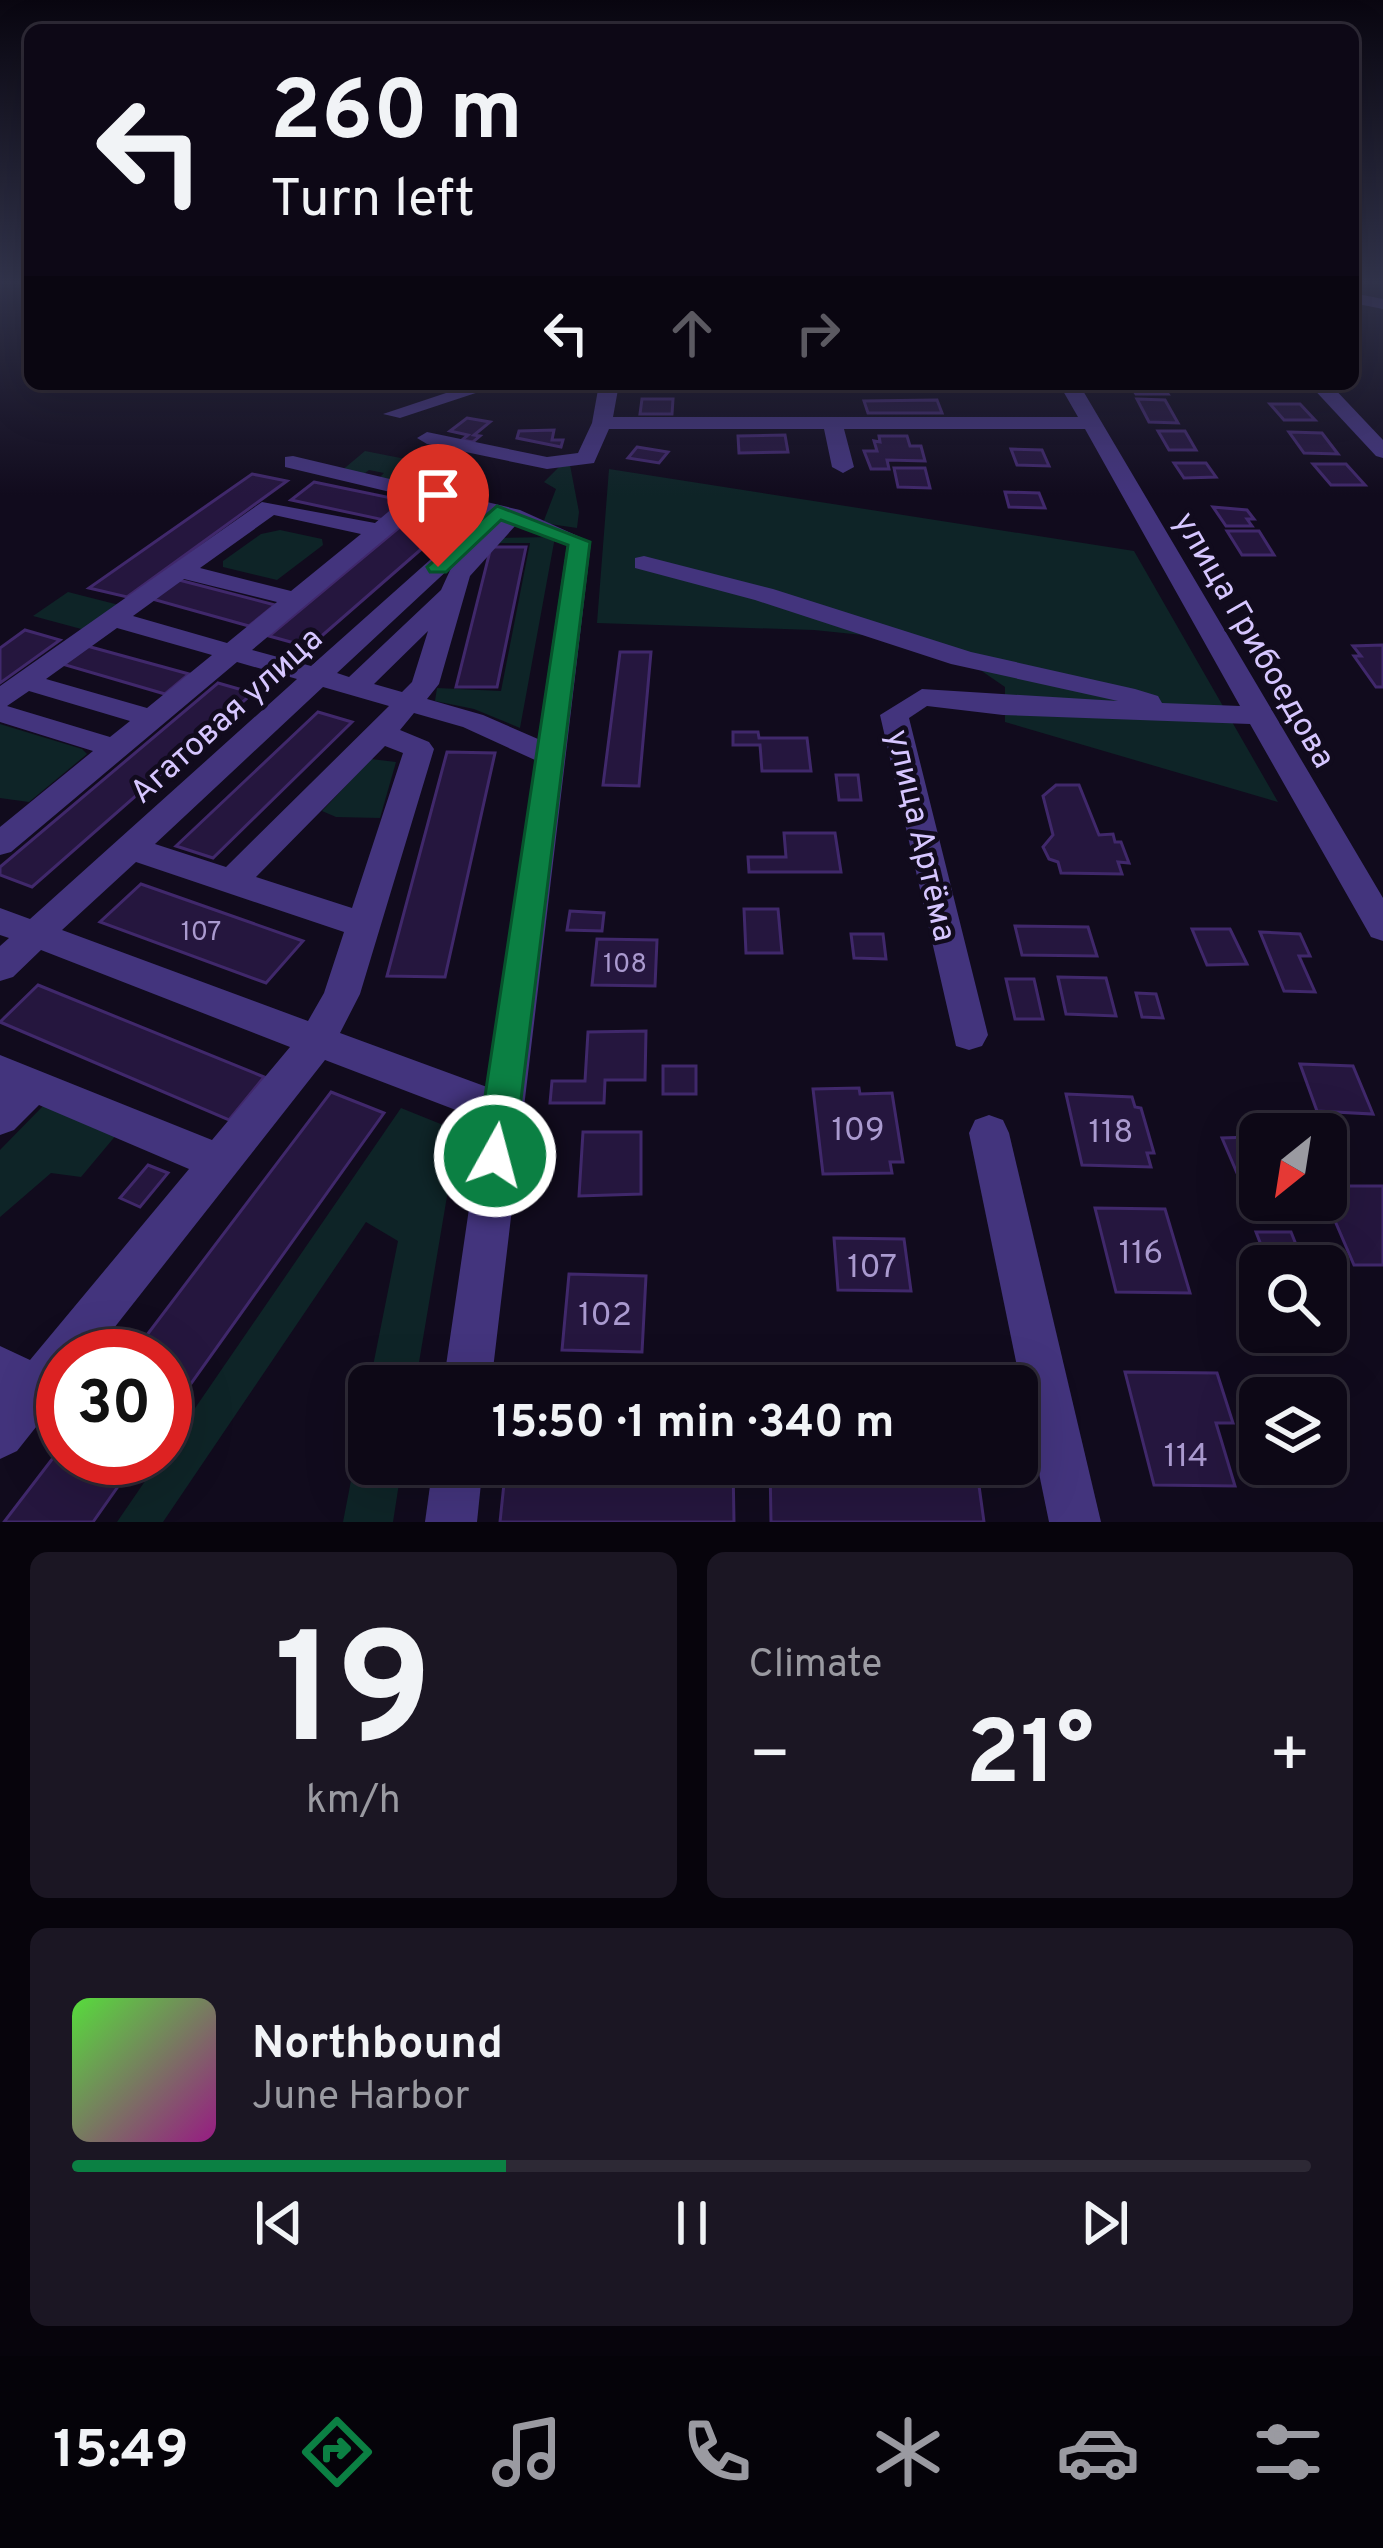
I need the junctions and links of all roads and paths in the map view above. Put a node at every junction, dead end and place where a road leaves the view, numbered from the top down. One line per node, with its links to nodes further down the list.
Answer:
1 (473, 390): 5 (street)
2 (608, 390): 6 (street)
3 (1072, 390): 7 (street, улица Грибоедова)
4 (1325, 390): 10 (street)
5 (393, 414)
6 (602, 423): 8 (street); 9 (street)
7 (1090, 423): 8 (street); 31 (street, улица Грибоедова)
8 (833, 424): 12 (street)
9 (427, 438)
10 (1383, 452)
11 (292, 462): 13 (street)
12 (843, 466)
13 (322, 469): 14 (street); 15 (street)
14 (424, 494): 16 (street); 17 (street)
15 (261, 513): 17 (street); 19 (street)
16 (505, 514): 20 (street); 24 (street, Агатовая улица); 35 (street)
17 (371, 538): 21 (street)
18 (644, 563): 29 (street)
19 (181, 572): 21 (street); 22 (street)
20 (452, 593): 26 (street); 28 (street)
21 (297, 600): 23 (street)
22 (116, 619): 23 (street); 25 (street)
23 (233, 653): 24 (street); 32 (street)
24 (319, 678): 26 (street); 38 (street, Агатовая улица)
25 (24, 681): 27 (street); 32 (street)
26 (355, 687): 28 (street)
27 (0, 699)
28 (410, 702): 33 (street); 35 (street)
29 (1177, 712): 31 (street, улица Артёма); 44 (street, улица Артёма)
30 (0, 713): 34 (street)
31 (1258, 716): 42 (street, улица Грибоедова)
32 (153, 719): 34 (street)
33 (381, 733): 39 (street); 40 (street)
34 (117, 748): 36 (street)
35 (550, 755): 47 (street)
36 (15, 815): 37 (street)
37 (0, 844)
38 (131, 848): 39 (street); 41 (street, Агатовая улица)
39 (233, 880): 40 (street)
40 (362, 926): 45 (street)
41 (18, 928): 43 (street, Агатовая улица); 45 (street)
42 (1383, 928)
43 (0, 967)
44 (969, 1035)
45 (316, 1043): 47 (street); 50 (street)
46 (16, 1078): 48 (street); 50 (street)
47 (501, 1110): 51 (street)
48 (0, 1118)
49 (989, 1133): 56 (street)
50 (219, 1162): 52 (street)
51 (470, 1365)
52 (18, 1379): 53 (street)
53 (0, 1433)
54 (455, 1485): 55 (street)
55 (451, 1522)
56 (1075, 1522)

